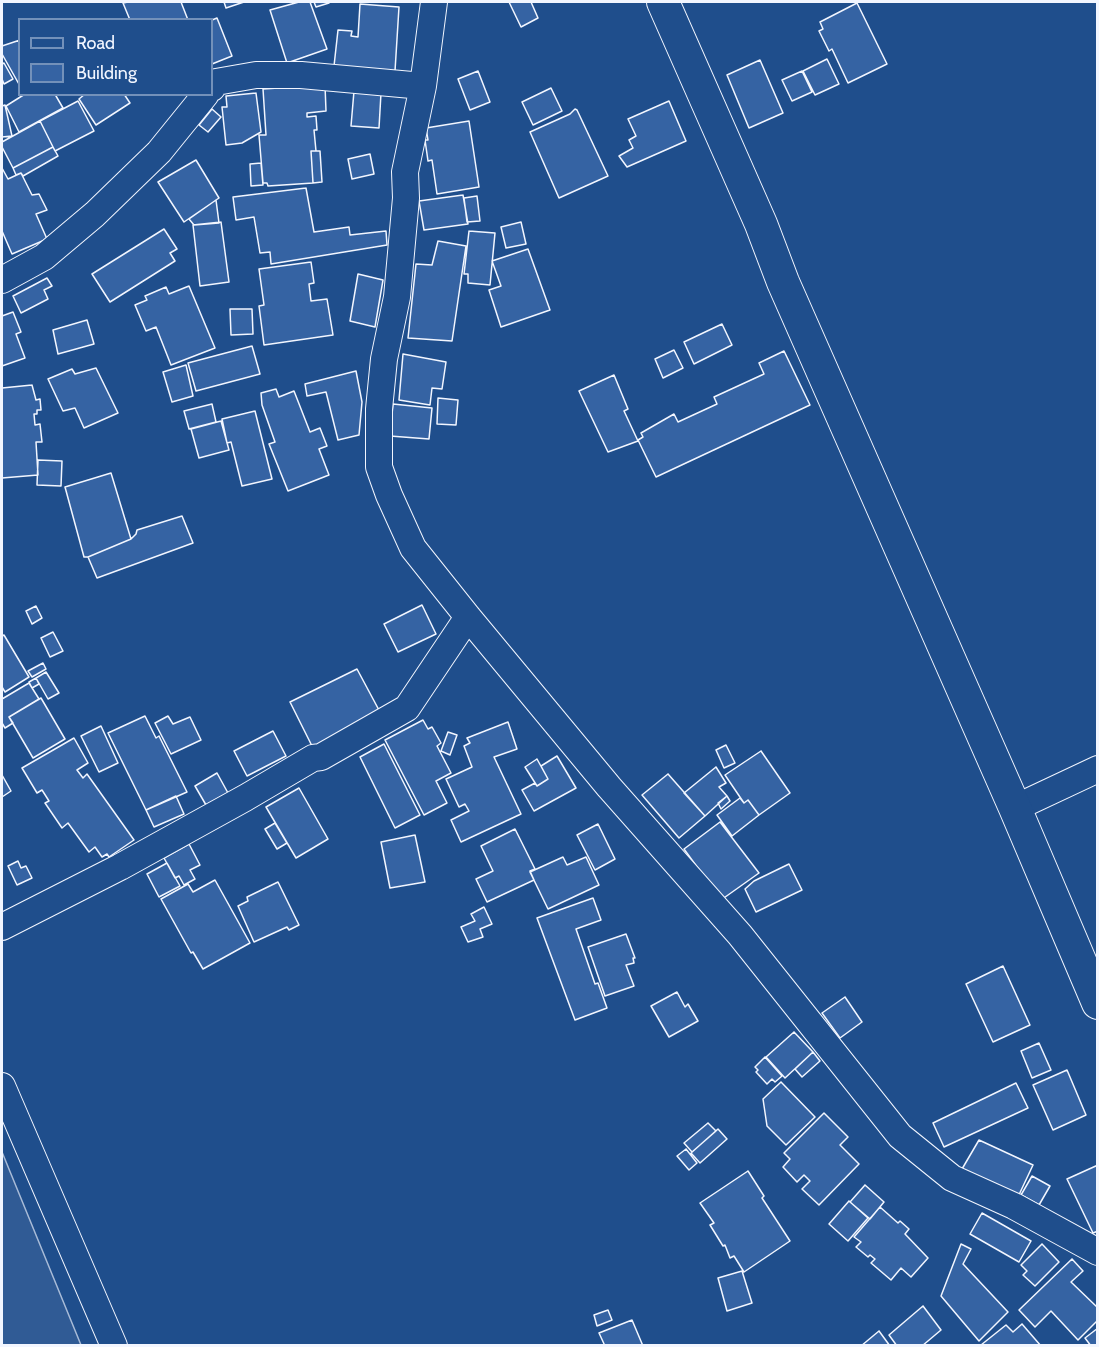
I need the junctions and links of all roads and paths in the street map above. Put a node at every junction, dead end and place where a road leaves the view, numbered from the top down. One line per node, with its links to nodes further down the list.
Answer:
1 (434, 2): 4 (street)
2 (663, 2): 9 (street)
3 (213, 86): 4 (street)
4 (423, 86): 7 (street)
5 (204, 96): 6 (street)
6 (2, 280)
7 (468, 617): 10 (street); 13 (street)
8 (1098, 769): 9 (street)
9 (1015, 808): 11 (street)
10 (2, 927)
11 (1098, 1003)
12 (2, 1086): 14 (street)
13 (1098, 1252)
14 (114, 1346)

